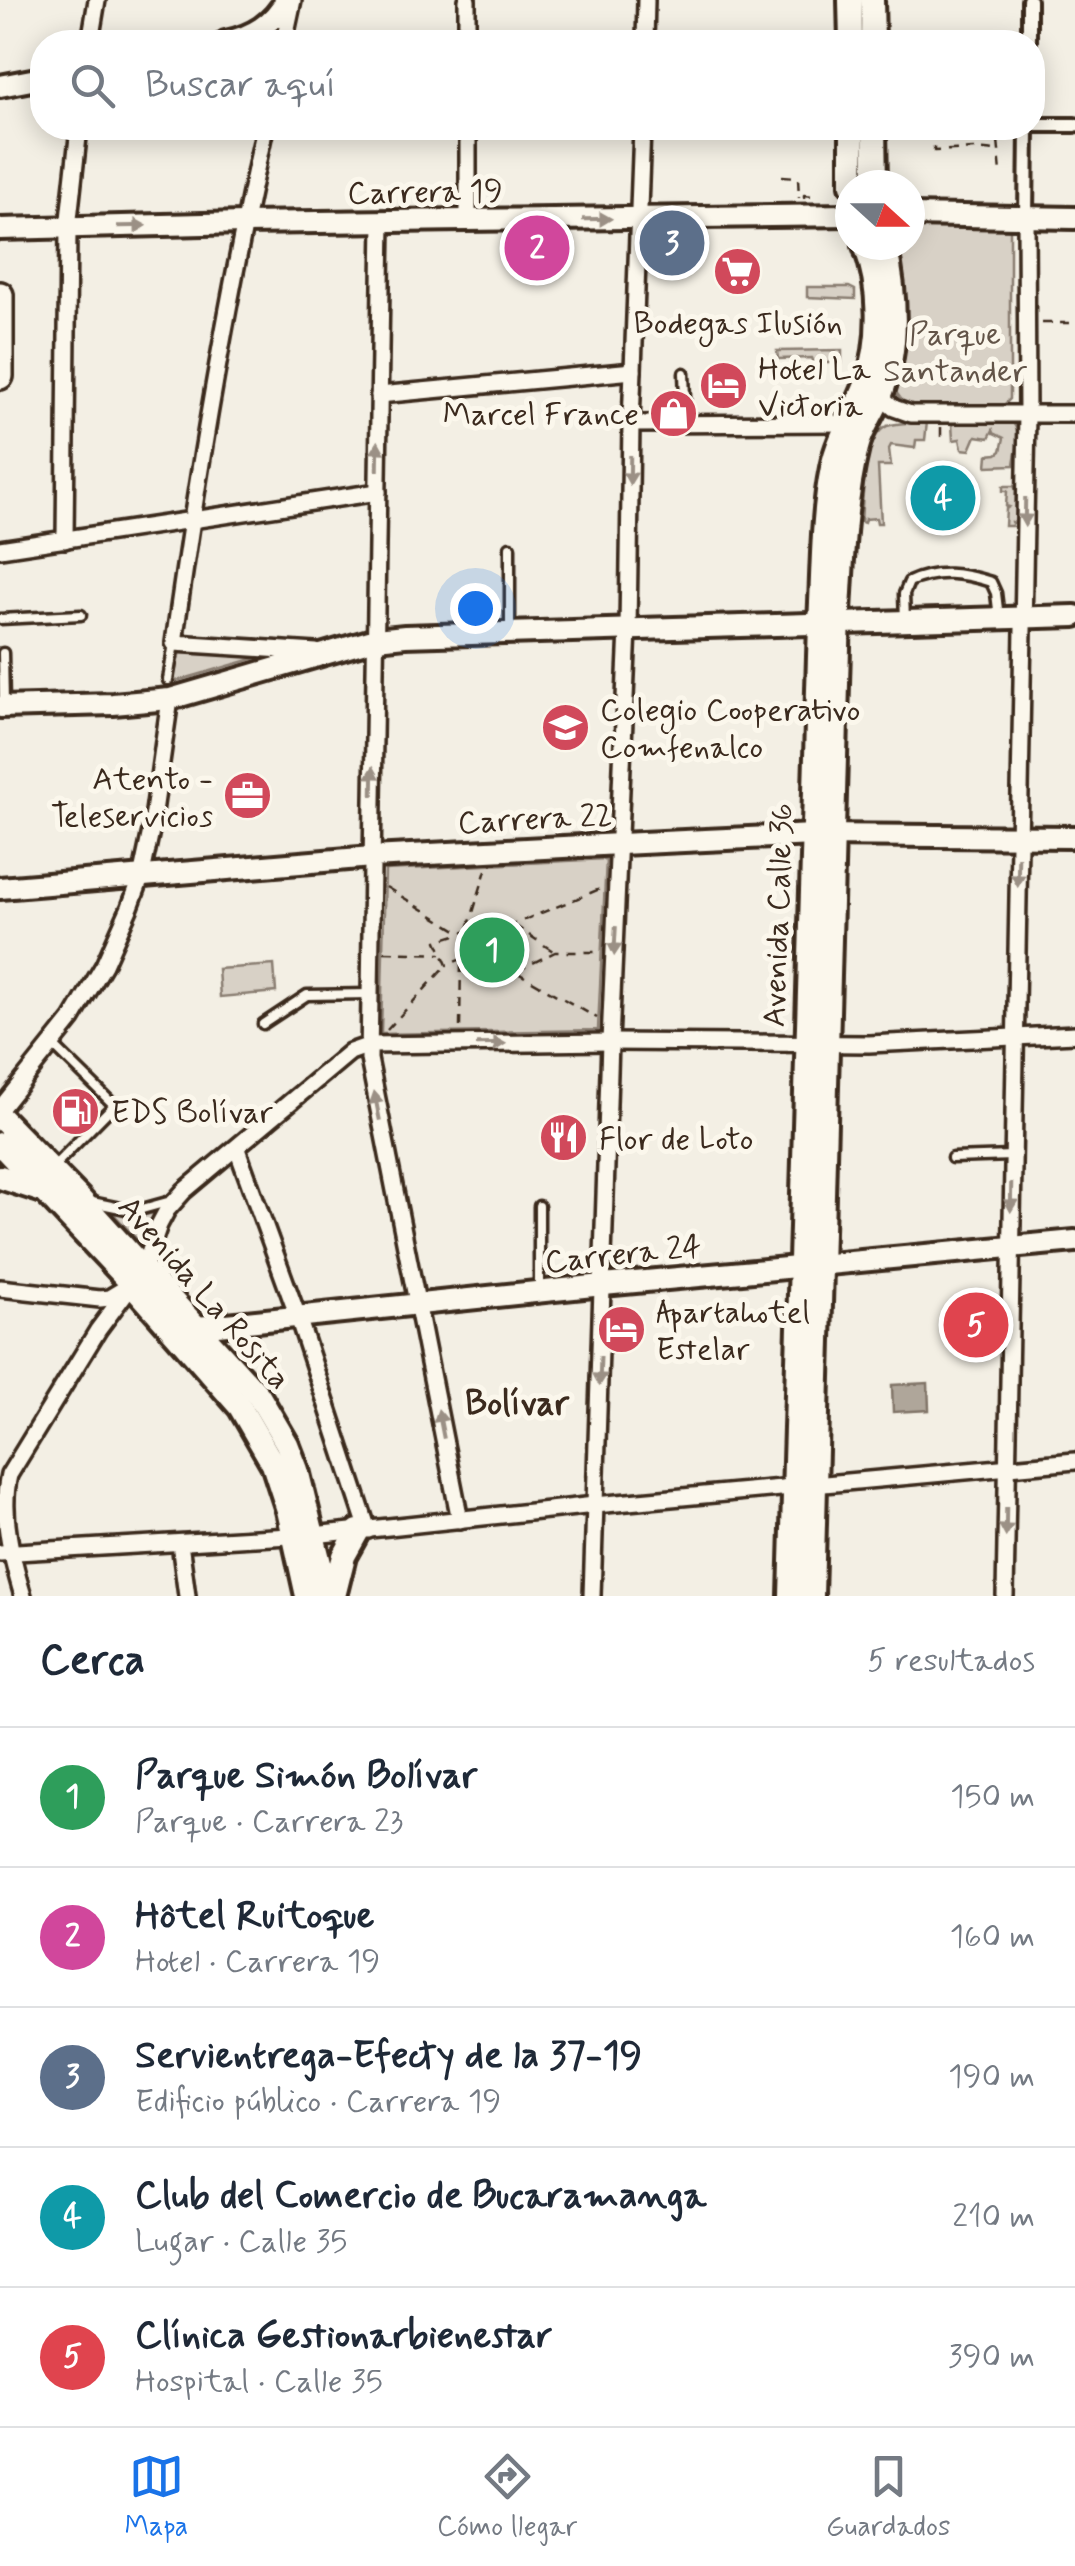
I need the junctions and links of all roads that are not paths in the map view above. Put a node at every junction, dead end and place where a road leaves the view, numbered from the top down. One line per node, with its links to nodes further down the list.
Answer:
1 (97, 0): 8 (street)
2 (290, 0): 9 (street); 10 (street)
3 (467, 0): 11 (street)
4 (646, 0): 12 (street)
5 (850, 0): 13 (main road)
6 (872, 0): 14 (main road)
7 (1029, 0): 15 (street)
8 (92, 30)
9 (259, 30)
10 (286, 30)
11 (467, 30)
12 (645, 30)
13 (850, 30)
14 (873, 30)
15 (1028, 30)
16 (30, 80): 17 (street)
17 (0, 86)
18 (1075, 125): 19 (street)
19 (1045, 126)
20 (78, 140): 37 (street)
21 (262, 140): 36 (street)
22 (468, 140): 34 (street)
23 (642, 140): 31 (street)
24 (852, 140): 27 (main road)
25 (874, 140): 28 (main road)
26 (1029, 140): 32 (street)
27 (852, 170)
28 (875, 170)
29 (835, 215): 31 (street, Carrera 19)
30 (925, 215): 32 (street)
31 (640, 218): 34 (street, Carrera 19, one-way to 31); 42 (street)
32 (1026, 218): 33 (street); 48 (street)
33 (1075, 218)
34 (468, 220): 35 (street, Carrera 19)
35 (382, 222): 36 (street, Carrera 19); 45 (street)
36 (244, 223): 37 (street, Carrera 19, one-way to 36); 53 (street)
37 (68, 228): 38 (street, Carrera 19); 54 (street)
38 (0, 229)
39 (869, 260): 49 (main road, Avenida Calle 36)
40 (889, 260): 46 (main road, Avenida Calle 36)
41 (0, 295): 44 (main road)
42 (633, 370): 45 (street); 50 (street)
43 (684, 373): 51 (lane)
44 (0, 376)
45 (379, 395): 52 (street, one-way to 45)
46 (880, 396): 48 (street); 63 (main road, Avenida Calle 36)
47 (1075, 414): 48 (street)
48 (1028, 415): 59 (street, one-way to 59)
49 (848, 423): 51 (street); 63 (main road, Avenida Calle 36)
50 (631, 424): 51 (street); 64 (street, one-way to 64)
51 (686, 424)
52 (378, 492): 53 (street); 67 (street)
53 (191, 520): 54 (street); 68 (street)
54 (65, 540): 56 (street)
55 (510, 547): 65 (lane)
56 (0, 549)
57 (81, 614): 61 (lane)
58 (1075, 616): 59 (street)
59 (1023, 617): 60 (street); 74 (street)
60 (999, 618): 62 (street); 62 (lane)
61 (1, 619): 66 (lane)
62 (905, 620): 63 (street)
63 (829, 623): 64 (street); 73 (main road, Avenida Calle 36)
64 (628, 629): 65 (street); 76 (street)
65 (510, 632): 67 (street)
66 (3, 633)
67 (376, 639): 69 (street); 77 (street, one-way to 67)
68 (174, 643): 69 (street); 71 (lane)
69 (330, 652): 71 (street)
70 (3, 653): 72 (lane)
71 (169, 689): 72 (street); 78 (street)
72 (2, 707)
73 (822, 835): 74 (street, Carrera 22); 76 (street, Carrera 22); 85 (main road, Avenida Calle 36)
74 (1018, 836): 75 (street, Carrera 22); 84 (street, one-way to 84)
75 (1075, 838)
76 (620, 844): 77 (street, Carrera 22); 82 (street, one-way to 82)
77 (372, 868): 78 (street, Carrera 22); 80 (street)
78 (142, 878): 79 (street, Carrera 22); 86 (street)
79 (0, 888)
80 (370, 994): 81 (lane); 87 (street)
81 (263, 1024)
82 (610, 1034): 85 (street); 87 (street, one-way to 82); 103 (street)
83 (1075, 1034): 84 (street)
84 (1014, 1036): 85 (street); 92 (street)
85 (815, 1044): 101 (main road, Avenida Calle 36)
86 (53, 1045): 88 (street); 95 (lane)
87 (372, 1045): 91 (street); 106 (street, one-way to 87)
88 (0, 1109)
89 (0, 1117): 95 (main road, Avenida La Rosita)
90 (0, 1144): 95 (main road, Avenida La Rosita)
91 (236, 1148): 97 (street); 107 (street)
92 (1012, 1156): 93 (lane); 100 (street, one-way to 100)
93 (952, 1158)
94 (0, 1178): 95 (main road)
95 (49, 1180): 96 (main road, Avenida La Rosita); 102 (main road, Avenida La Rosita)
96 (80, 1199): 97 (lane); 102 (main road, Avenida La Rosita)
97 (175, 1200): 102 (street)
98 (540, 1206): 105 (lane)
99 (1075, 1241): 100 (street, Carrera 24)
100 (1010, 1247): 101 (street, Carrera 24); 110 (street)
101 (809, 1266): 103 (street, Carrera 24); 111 (main road, Avenida Calle 36)
102 (138, 1276): 104 (street); 108 (main road, Avenida La Rosita); 117 (street)
103 (603, 1284): 105 (street, Carrera 24); 112 (street, one-way to 112)
104 (0, 1288)
105 (538, 1291): 106 (street, Carrera 24)
106 (416, 1304): 107 (street, Carrera 24); 113 (street, one-way to 106)
107 (298, 1317): 108 (street, Carrera 24); 114 (street)
108 (190, 1334): 115 (main road, Avenida La Rosita)
109 (1075, 1461): 110 (street)
110 (1006, 1467): 111 (street); 125 (street, one-way to 125)
111 (804, 1485): 112 (street); 123 (main road, Avenida Calle 36); 124 (main road, Avenida Calle 36)
112 (595, 1505): 113 (street); 122 (street)
113 (460, 1520): 114 (street)
114 (363, 1530): 115 (street); 121 (main road)
115 (304, 1536): 116 (street); 120 (main road, Avenida La Rosita); 121 (main road, Avenida La Rosita)
116 (180, 1544): 117 (street); 119 (street)
117 (5, 1553): 118 (street)
118 (23, 1596)
119 (188, 1596)
120 (307, 1596)
121 (331, 1596)
122 (592, 1596)
123 (790, 1596)
124 (812, 1596)
125 (1005, 1596)

